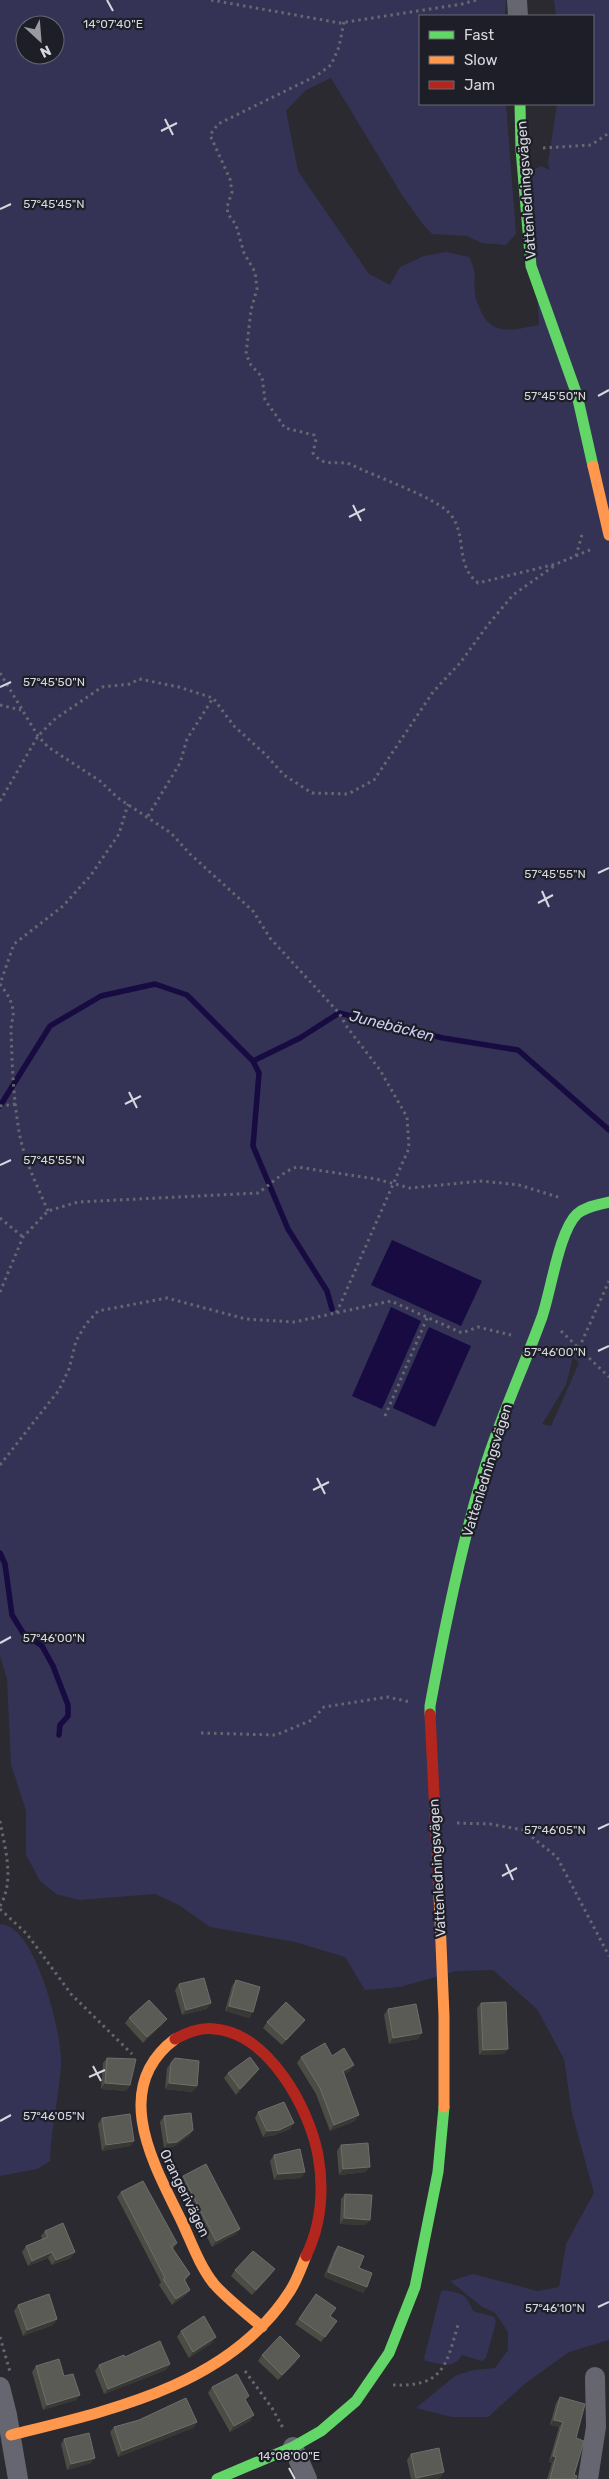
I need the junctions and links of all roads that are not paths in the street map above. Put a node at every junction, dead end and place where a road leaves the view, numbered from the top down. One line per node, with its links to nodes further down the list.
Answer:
1 (517, 0): 2 (street)
2 (518, 15)
3 (520, 105): 4 (street, Vattenledningsvägen)
4 (609, 535)
5 (609, 1202): 11 (street, Vattenledningsvägen)
6 (262, 2327): 6 (street, Orangerivägen); 10 (street, Orangerivägen)
7 (595, 2377): 15 (street)
8 (0, 2387): 9 (street)
9 (4, 2415): 10 (street)
10 (11, 2435): 12 (street)
11 (292, 2447): 13 (street, Vattenledningsvägen); 14 (street)
12 (18, 2479)
13 (217, 2479)
14 (307, 2479)
15 (588, 2479)

